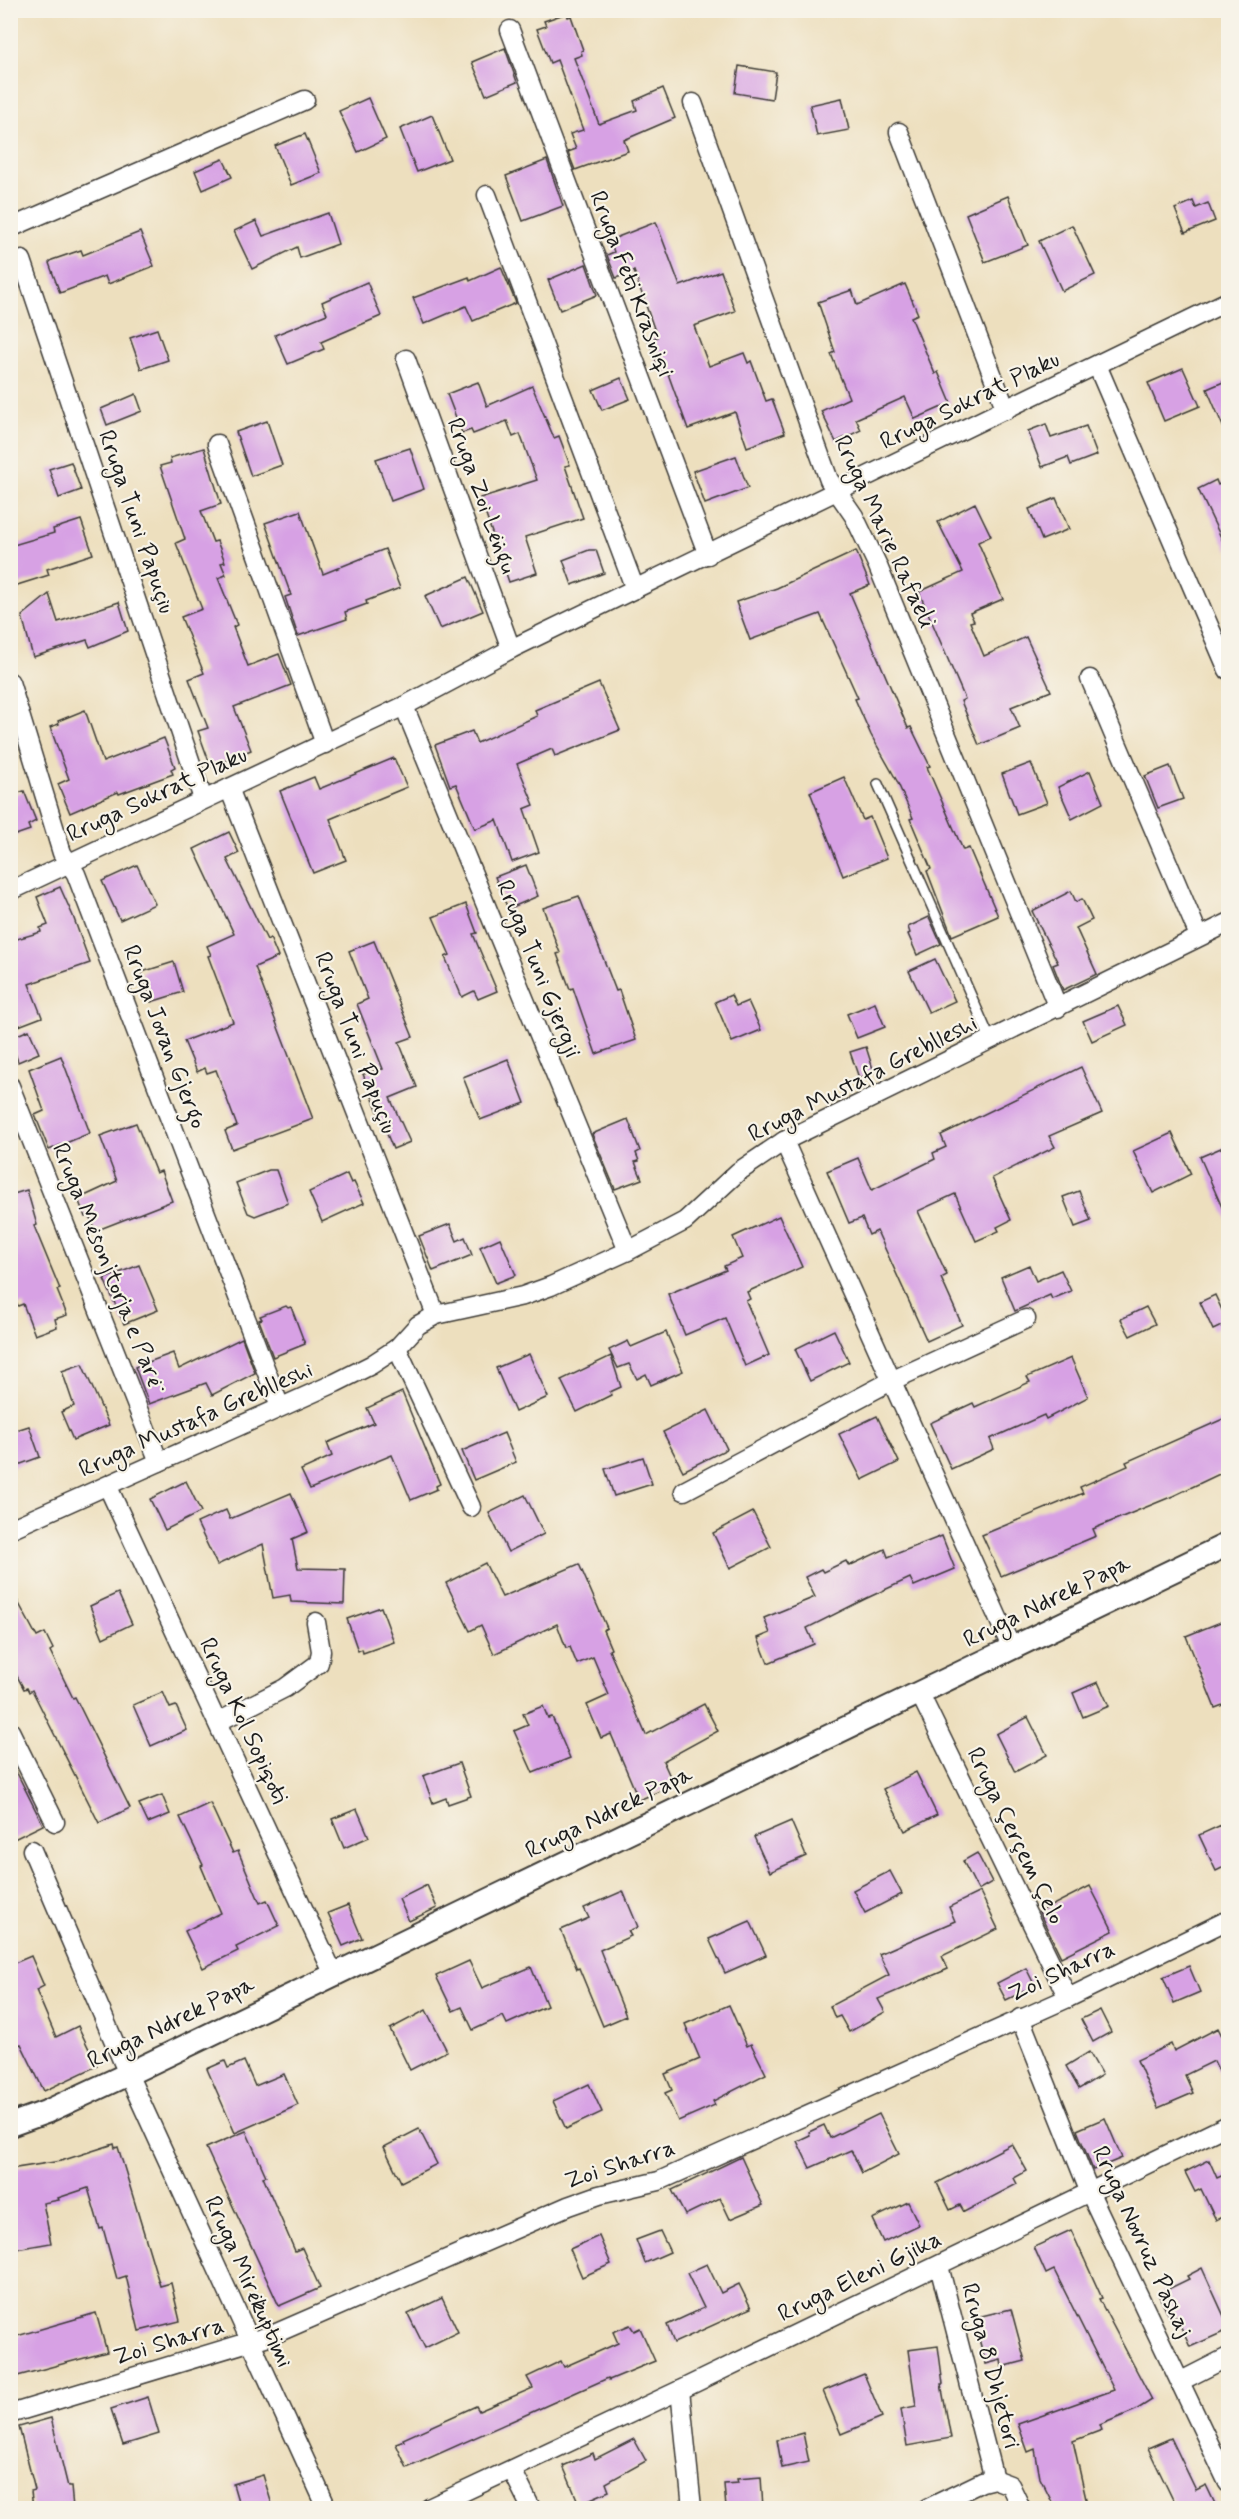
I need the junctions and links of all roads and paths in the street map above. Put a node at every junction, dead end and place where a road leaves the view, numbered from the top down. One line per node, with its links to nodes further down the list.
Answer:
1 (510, 30): 14 (street, Rruga Feti Krasniqi)
2 (305, 100): 6 (street)
3 (693, 103): 13 (street, Rruga Marie Rafaeli)
4 (899, 132): 11 (street)
5 (487, 195): 15 (street)
6 (10, 228)
7 (22, 260): 24 (street, Rruga Tuni Papuçiu)
8 (1228, 301): 10 (street, Rruga Sokrat Plaku)
9 (406, 359): 16 (street, Rruga Zoi Lëngu)
10 (1097, 365): 11 (street, Rruga Sokrat Plaku); 17 (street)
11 (1006, 410): 13 (street, Rruga Sokrat Plaku)
12 (217, 444): 21 (street)
13 (838, 492): 14 (street, Rruga Sokrat Plaku); 29 (street, Rruga Marie Rafaeli)
14 (708, 555): 15 (street, Rruga Sokrat Plaku)
15 (635, 589): 16 (street, Rruga Sokrat Plaku)
16 (511, 649): 20 (street, Rruga Sokrat Plaku)
17 (1228, 670)
18 (1090, 679): 28 (street)
19 (10, 682): 25 (street, Rruga Jovan Gjergo)
20 (404, 706): 21 (street, Rruga Sokrat Plaku); 33 (street, Rruga Tuni Gjergji)
21 (325, 744): 23 (street, Rruga Sokrat Plaku)
22 (878, 784): 30 (lane)
23 (229, 788): 24 (street, Rruga Sokrat Plaku); 34 (street, Rruga Tuni Papuçiu)
24 (204, 800): 25 (street, Rruga Sokrat Plaku)
25 (69, 862): 26 (street, Rruga Sokrat Plaku); 38 (street, Rruga Jovan Gjergo)
26 (10, 891)
27 (1228, 923): 28 (street, Rruga Mustafa Greblleshi)
28 (1199, 936): 29 (street, Rruga Mustafa Greblleshi)
29 (1058, 1008): 30 (street, Rruga Mustafa Greblleshi)
30 (991, 1041): 32 (street, Rruga Mustafa Greblleshi)
31 (10, 1086): 39 (street, Rruga Mësonjtorja e Parë)
32 (784, 1142): 33 (street, Rruga Mustafa Greblleshi); 37 (street)
33 (628, 1251): 34 (street, Rruga Mustafa Greblleshi)
34 (436, 1315): 36 (street, Rruga Mustafa Greblleshi)
35 (1026, 1319): 37 (street)
36 (397, 1348): 38 (street, Rruga Mustafa Greblleshi); 42 (street)
37 (891, 1381): 41 (street); 46 (street)
38 (280, 1407): 39 (street, Rruga Mustafa Greblleshi)
39 (159, 1462): 40 (street, Rruga Mustafa Greblleshi)
40 (108, 1487): 43 (street, Rruga Mustafa Greblleshi); 48 (street, Rruga Kol Sopiqoti)
41 (684, 1491)
42 (471, 1507)
43 (10, 1529)
44 (1228, 1544): 46 (street, Rruga Ndrek Papa)
45 (316, 1622): 48 (street)
46 (1012, 1649): 47 (street, Rruga Ndrek Papa)
47 (920, 1694): 53 (street, Rruga Ndrek Papa); 54 (street, Rruga Çerçem Çelo)
48 (218, 1722): 53 (street, Rruga Kol Sopiqoti)
49 (10, 1731): 50 (street)
50 (55, 1822)
51 (32, 1850): 56 (street, Rruga Mirëkuptimi)
52 (1228, 1920): 54 (street, Zoi Sharra)
53 (334, 1975): 56 (street, Rruga Ndrek Papa)
54 (1068, 1998): 55 (street, Zoi Sharra)
55 (1020, 2018): 59 (street, Rruga Novruz Pashaj); 61 (street, Zoi Sharra)
56 (128, 2074): 57 (street, Rruga Ndrek Papa); 61 (street, Rruga Mirëkuptimi)
57 (10, 2125)
58 (1228, 2125): 59 (street, Rruga Eleni Gjika)
59 (1090, 2193): 60 (street, Rruga Eleni Gjika); 63 (street, Rruga Novruz Pashaj)
60 (939, 2265): 64 (street, Rruga Eleni Gjika); 67 (street, Rruga 8 Dhjetori)
61 (250, 2343): 65 (street, Zoi Sharra); 69 (street, Rruga Mirëkuptimi)
62 (1228, 2357): 63 (street)
63 (1181, 2381): 68 (street, Rruga Novruz Pashaj)
64 (680, 2390): 66 (street, Rruga Eleni Gjika); 72 (street)
65 (10, 2414)
66 (512, 2470): 70 (street, Rruga Eleni Gjika); 71 (street)
67 (994, 2479): 73 (street); 74 (street)
68 (1228, 2484)
69 (327, 2508)
70 (429, 2508)
71 (531, 2508)
72 (692, 2508)
73 (928, 2508)
74 (1021, 2508)

